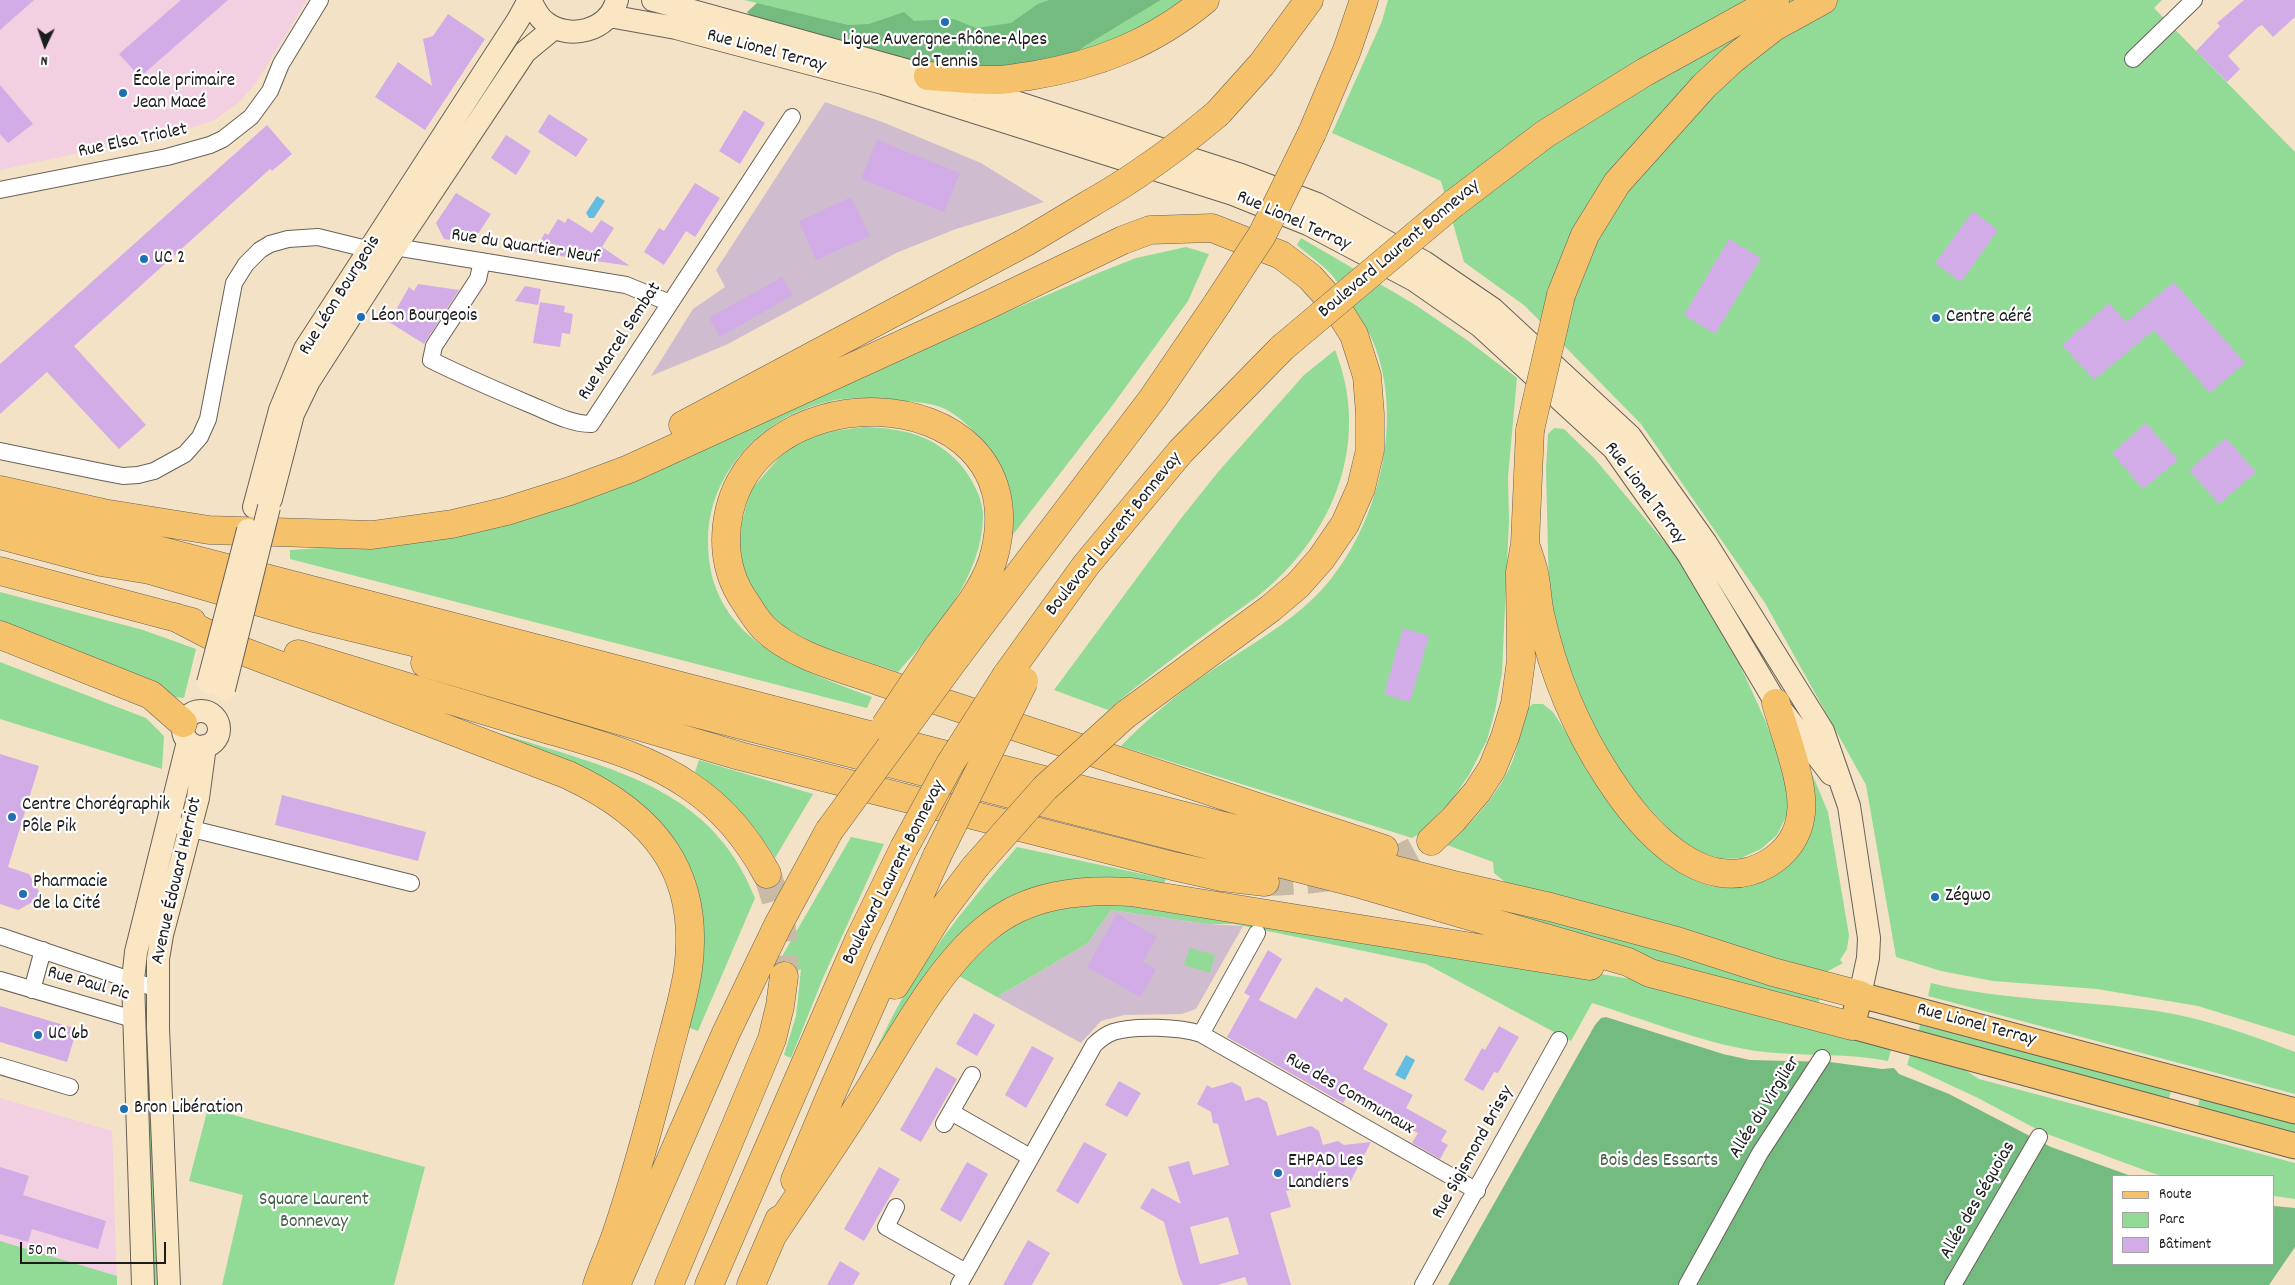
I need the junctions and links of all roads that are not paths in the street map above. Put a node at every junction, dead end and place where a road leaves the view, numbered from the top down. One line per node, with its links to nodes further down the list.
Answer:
1 (320, 0): 15 (street, Rue Elsa Triolet)
2 (530, 0): 11 (main road); 17 (main road, Rue Léon Bourgeois)
3 (653, 0): 13 (main road, Rue Lionel Terray)
4 (1205, 0): 13 (highway)
5 (1309, 0): 24 (highway, bridge)
6 (1364, 0): 31 (highway, bridge)
7 (1775, 0): 32 (highway, Boulevard Laurent Bonnevay, bridge)
8 (1823, 0): 26 (highway, bridge)
9 (2194, 0): 12 (street)
10 (613, 8): 11 (main road); 33 (main road, Rue Lionel Terray)
11 (554, 28): 16 (main road, Rue Léon Bourgeois)
12 (2133, 59)
13 (928, 76): 35 (main road, Rue Lionel Terray)
14 (792, 116): 19 (street, Rue Marcel Sembat)
15 (0, 190)
16 (395, 247): 17 (street, Rue du Quartier Neuf); 18 (street, Rue du Quartier Neuf); 22 (main road, Rue Léon Bourgeois)
17 (371, 250): 20 (street); 22 (main road, Rue Léon Bourgeois)
18 (482, 261): 19 (street, Rue du Quartier Neuf); 19 (street, Rue Marcel Sembat)
19 (670, 303)
20 (0, 451)
21 (0, 490): 24 (highway)
22 (262, 507): 34 (main road, Rue Léon Bourgeois, bridge)
23 (0, 509): 42 (highway)
24 (294, 534): 67 (highway, bridge)
25 (0, 535): 27 (highway)
26 (1525, 544): 33 (highway); 38 (highway)
27 (101, 562): 40 (highway); 46 (highway)
28 (0, 571): 29 (highway)
29 (176, 617): 39 (highway); 71 (highway)
30 (0, 635): 34 (highway)
31 (947, 652): 42 (highway); 72 (highway, bridge)
32 (1015, 678): 67 (highway, bridge); 74 (highway, Boulevard Laurent Bonnevay, bridge)
33 (1776, 703): 35 (main road, Rue Lionel Terray)
34 (199, 728): 36 (main road, Avenue Édouard Herriot); 37 (main road, Avenue Édouard Herriot)
35 (1843, 788): 52 (main road, Rue Lionel Terray)
36 (168, 823): 37 (street); 49 (main road, Avenue Édouard Herriot)
37 (190, 829): 41 (street); 50 (main road, Avenue Édouard Herriot)
38 (1431, 841)
39 (767, 874)
40 (1265, 882)
41 (411, 883)
42 (1550, 907): 52 (highway)
43 (1257, 932): 55 (street)
44 (0, 936): 45 (street, Rue Paul Pic)
45 (44, 950): 49 (street, Rue Paul Pic); 51 (street, Rue Paul Pic)
46 (1650, 973): 54 (highway); 67 (highway)
47 (784, 976): 73 (highway)
48 (0, 980): 51 (street, Rue Paul Pic)
49 (133, 980): 50 (street, Rue Paul Pic); 53 (main road, Avenue Édouard Herriot)
50 (157, 989): 70 (main road, Avenue Édouard Herriot)
51 (32, 990): 53 (street, Rue Paul Pic)
52 (1860, 996): 54 (main road); 61 (main road, Rue Lionel Terray)
53 (133, 1019): 69 (main road, Avenue Édouard Herriot)
54 (1852, 1026): 63 (main road, Rue Lionel Terray)
55 (1201, 1034): 64 (street, Rue des Communaux); 65 (street, Rue des Communaux)
56 (1558, 1040): 65 (street, Rue Sigismond Brissy)
57 (1822, 1058): 77 (street, Allée du Virgilier)
58 (0, 1066): 60 (street)
59 (972, 1075): 64 (street)
60 (70, 1087)
61 (2295, 1112)
62 (2039, 1137): 78 (street, Allée des Séquoias)
63 (2295, 1146)
64 (1030, 1157): 68 (street, Rue des Communaux)
65 (1476, 1191): 76 (street, Rue Sigismond Brissy)
66 (896, 1207): 68 (street)
67 (772, 1236): 75 (highway)
68 (962, 1279)
69 (143, 1285)
70 (169, 1285)
71 (597, 1285)
72 (616, 1285)
73 (669, 1285)
74 (709, 1285)
75 (751, 1285)
76 (1423, 1285)
77 (1687, 1285)
78 (1953, 1285)

